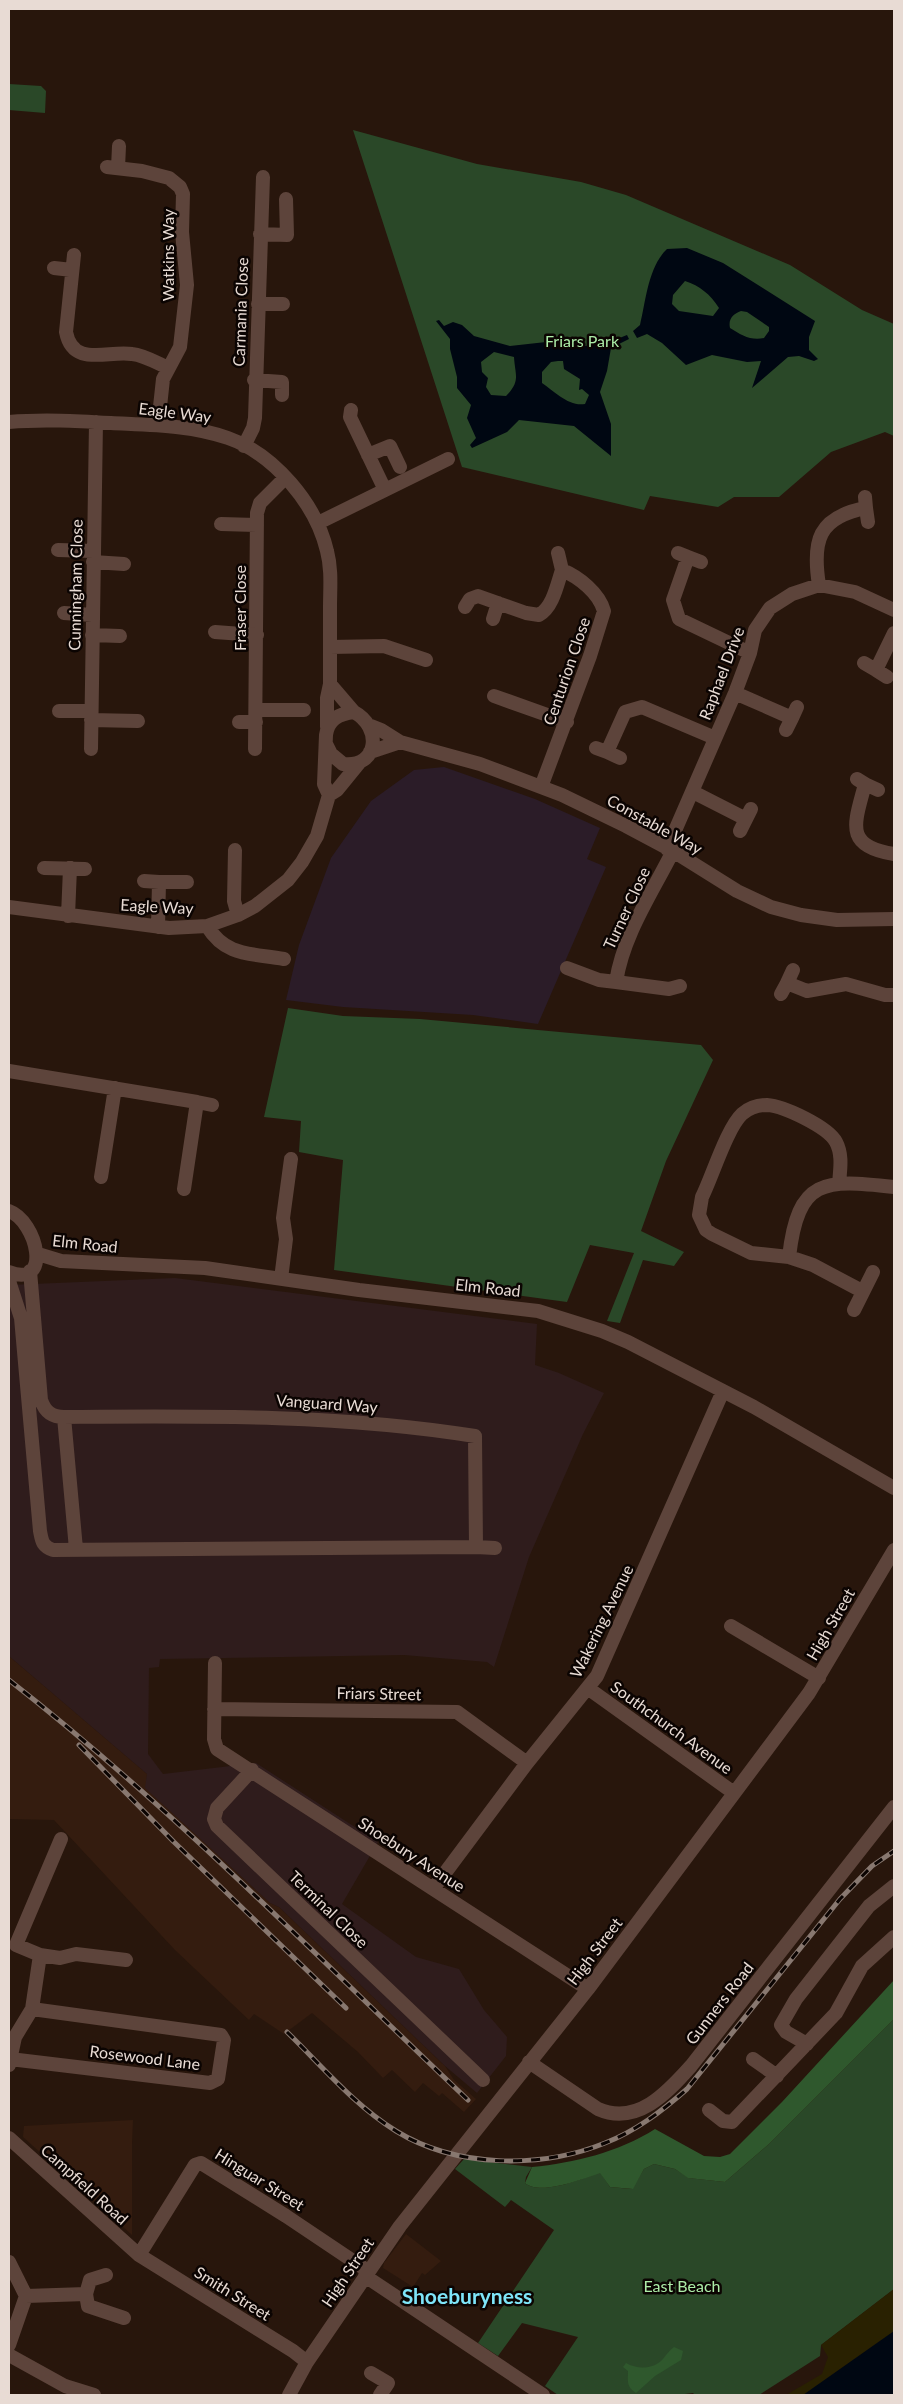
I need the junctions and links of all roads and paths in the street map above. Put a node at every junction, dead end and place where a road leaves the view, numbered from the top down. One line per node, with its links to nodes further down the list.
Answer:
1 (119, 146): 10 (street, Watkins Way)
2 (263, 177): 4 (street, Carmania Close)
3 (286, 199): 4 (street)
4 (260, 234): 8 (street, Carmania Close)
5 (74, 255): 7 (street)
6 (54, 268): 7 (street)
7 (72, 270): 10 (street)
8 (258, 304): 9 (street); 11 (street, Carmania Close)
9 (283, 304)
10 (168, 368): 16 (street, Watkins Way)
11 (254, 380): 12 (street); 17 (street, Carmania Close)
12 (282, 395)
13 (351, 410): 18 (street)
14 (9, 422): 15 (street, Eagle Way)
15 (96, 422): 16 (street, Eagle Way); 29 (street, Cunningham Close)
16 (158, 425): 17 (street, Eagle Way)
17 (244, 446): 21 (street, Eagle Way)
18 (368, 455): 20 (street); 22 (street)
19 (448, 459): 22 (street)
20 (400, 467)
21 (285, 478): 24 (street, Eagle Way); 26 (street, Fraser Close)
22 (385, 490): 24 (street)
23 (866, 509): 33 (street)
24 (318, 523): 45 (street, Eagle Way)
25 (221, 524): 26 (street)
26 (256, 525): 43 (street, Fraser Close)
27 (58, 550): 29 (street)
28 (558, 554): 32 (street)
29 (93, 556): 31 (street); 38 (street, Cunningham Close)
30 (689, 557): 46 (street)
31 (124, 564)
32 (562, 570): 34 (street); 60 (street, Centurion Close)
33 (818, 586): 36 (street, Raphael Drive); 46 (street, Raphael Drive)
34 (498, 603): 35 (street); 39 (street)
35 (464, 608)
36 (894, 610)
37 (64, 614): 38 (street)
38 (92, 615): 42 (street, Cunningham Close)
39 (493, 619)
40 (215, 632): 43 (street)
41 (894, 633): 48 (street)
42 (92, 635): 44 (street); 55 (street, Cunningham Close)
43 (256, 635): 56 (street, Fraser Close)
44 (120, 636)
45 (330, 647): 47 (street); 49 (street, Eagle Way)
46 (750, 653): 50 (street, Raphael Drive)
47 (426, 660)
48 (876, 670)
49 (330, 684): 54 (street); 62 (street, Eagle Way)
50 (735, 692): 57 (street); 63 (street, Raphael Drive)
51 (494, 696): 60 (street)
52 (304, 710): 56 (street)
53 (58, 711): 55 (street)
54 (354, 712): 61 (street); 62 (street)
55 (90, 716): 58 (street); 66 (street, Cunningham Close)
56 (256, 716): 59 (street); 67 (street, Fraser Close)
57 (792, 718)
58 (138, 721)
59 (239, 722)
60 (567, 722): 72 (street, Centurion Close)
61 (370, 726): 64 (street, Constable Way); 68 (street)
62 (327, 727): 65 (street)
63 (715, 738): 69 (street); 73 (street, Raphael Drive)
64 (400, 742): 68 (street); 72 (street, Constable Way)
65 (326, 744): 70 (street); 74 (street, Eagle Way)
66 (91, 749)
67 (255, 749)
68 (370, 752): 70 (street)
69 (620, 758)
70 (359, 763): 74 (street)
71 (867, 784): 78 (street)
72 (541, 787): 77 (street, Constable Way)
73 (693, 792): 75 (street); 77 (street, Raphael Drive)
74 (328, 795): 88 (street, Eagle Way)
75 (746, 820)
76 (236, 850): 88 (street)
77 (670, 850): 90 (street, Constable Way); 95 (street, Turner Close)
78 (894, 854)
79 (44, 868): 80 (street)
80 (70, 868): 81 (street); 89 (street)
81 (85, 869)
82 (144, 881): 83 (street)
83 (159, 882): 84 (street); 92 (street)
84 (187, 882)
85 (9, 907): 86 (street, Eagle Way)
86 (36, 912): 87 (street, Eagle Way); 89 (street, Eagle Way)
87 (9, 913)
88 (238, 915): 91 (street, Eagle Way)
89 (68, 916): 92 (street, Eagle Way)
90 (894, 919)
91 (207, 926): 92 (street, Eagle Way); 93 (street)
92 (158, 927)
93 (284, 959)
94 (567, 968): 95 (street)
95 (616, 982): 97 (street)
96 (787, 982): 98 (street)
97 (680, 986)
98 (894, 995)
99 (9, 1071): 100 (street)
100 (116, 1088): 101 (street); 104 (street)
101 (197, 1102): 102 (street); 107 (street)
102 (212, 1105)
103 (275, 1168): 114 (street)
104 (101, 1177)
105 (839, 1184): 106 (street); 110 (street); 110 (street)
106 (894, 1187)
107 (184, 1189)
108 (9, 1211): 109 (street)
109 (38, 1254): 111 (street); 114 (street, Elm Road)
110 (789, 1257): 116 (street)
111 (30, 1271): 112 (street); 119 (street)
112 (9, 1272)
113 (873, 1272): 116 (street)
114 (281, 1279): 120 (street, Elm Road)
115 (9, 1281): 118 (street)
116 (862, 1291): 117 (street)
117 (854, 1310)
118 (25, 1381): 119 (street); 125 (street)
119 (41, 1381): 121 (street)
120 (724, 1391): 122 (street, Elm Road); 130 (street, Wakering Avenue)
121 (64, 1417): 123 (street, Vanguard Way); 125 (street)
122 (894, 1488)
123 (476, 1547): 124 (street); 125 (street)
124 (495, 1548)
125 (76, 1549)
126 (894, 1550): 129 (street, High Street)
127 (732, 1626): 129 (street)
128 (215, 1662): 131 (street)
129 (819, 1678): 134 (street, High Street)
130 (589, 1688): 132 (street, Wakering Avenue); 134 (street, Southchurch Avenue)
131 (214, 1709): 132 (street, Friars Street); 133 (street, Shoebury Avenue)
132 (527, 1763): 138 (street, Wakering Avenue)
133 (252, 1770): 138 (street, Shoebury Avenue); 149 (street, Terminal Close)
134 (734, 1793): 142 (street, High Street)
135 (894, 1807): 147 (street, Gunners Road)
136 (61, 1839): 140 (street)
137 (894, 1886): 144 (street)
138 (433, 1889): 142 (street, Shoebury Avenue)
139 (894, 1937): 144 (street)
140 (40, 1955): 141 (street); 143 (street, Rosewood Lane)
141 (126, 1960)
142 (588, 1989): 147 (street, High Street)
143 (32, 2010): 146 (street, Rosewood Lane); 146 (street, Rosewood Lane)
144 (807, 2044): 148 (street)
145 (753, 2058): 148 (street)
146 (9, 2062)
147 (529, 2062): 154 (street, High Street)
148 (777, 2076): 150 (street)
149 (483, 2080)
150 (709, 2110)
151 (9, 2138): 152 (street, Campfield Road)
152 (139, 2255): 154 (street, Hinguar Street); 161 (street, Smith Street)
153 (9, 2262): 157 (street)
154 (366, 2273): 161 (street, High Street); 164 (street)
155 (106, 2275): 156 (street)
156 (86, 2294): 157 (street); 158 (street)
157 (26, 2296): 159 (street)
158 (124, 2318)
159 (9, 2345)
160 (9, 2355): 163 (street)
161 (307, 2362): 166 (street, High Street)
162 (371, 2373): 167 (street)
163 (69, 2391): 165 (street)
164 (527, 2391): 168 (street)
165 (94, 2395)
166 (289, 2395)
167 (380, 2395)
168 (543, 2395)

